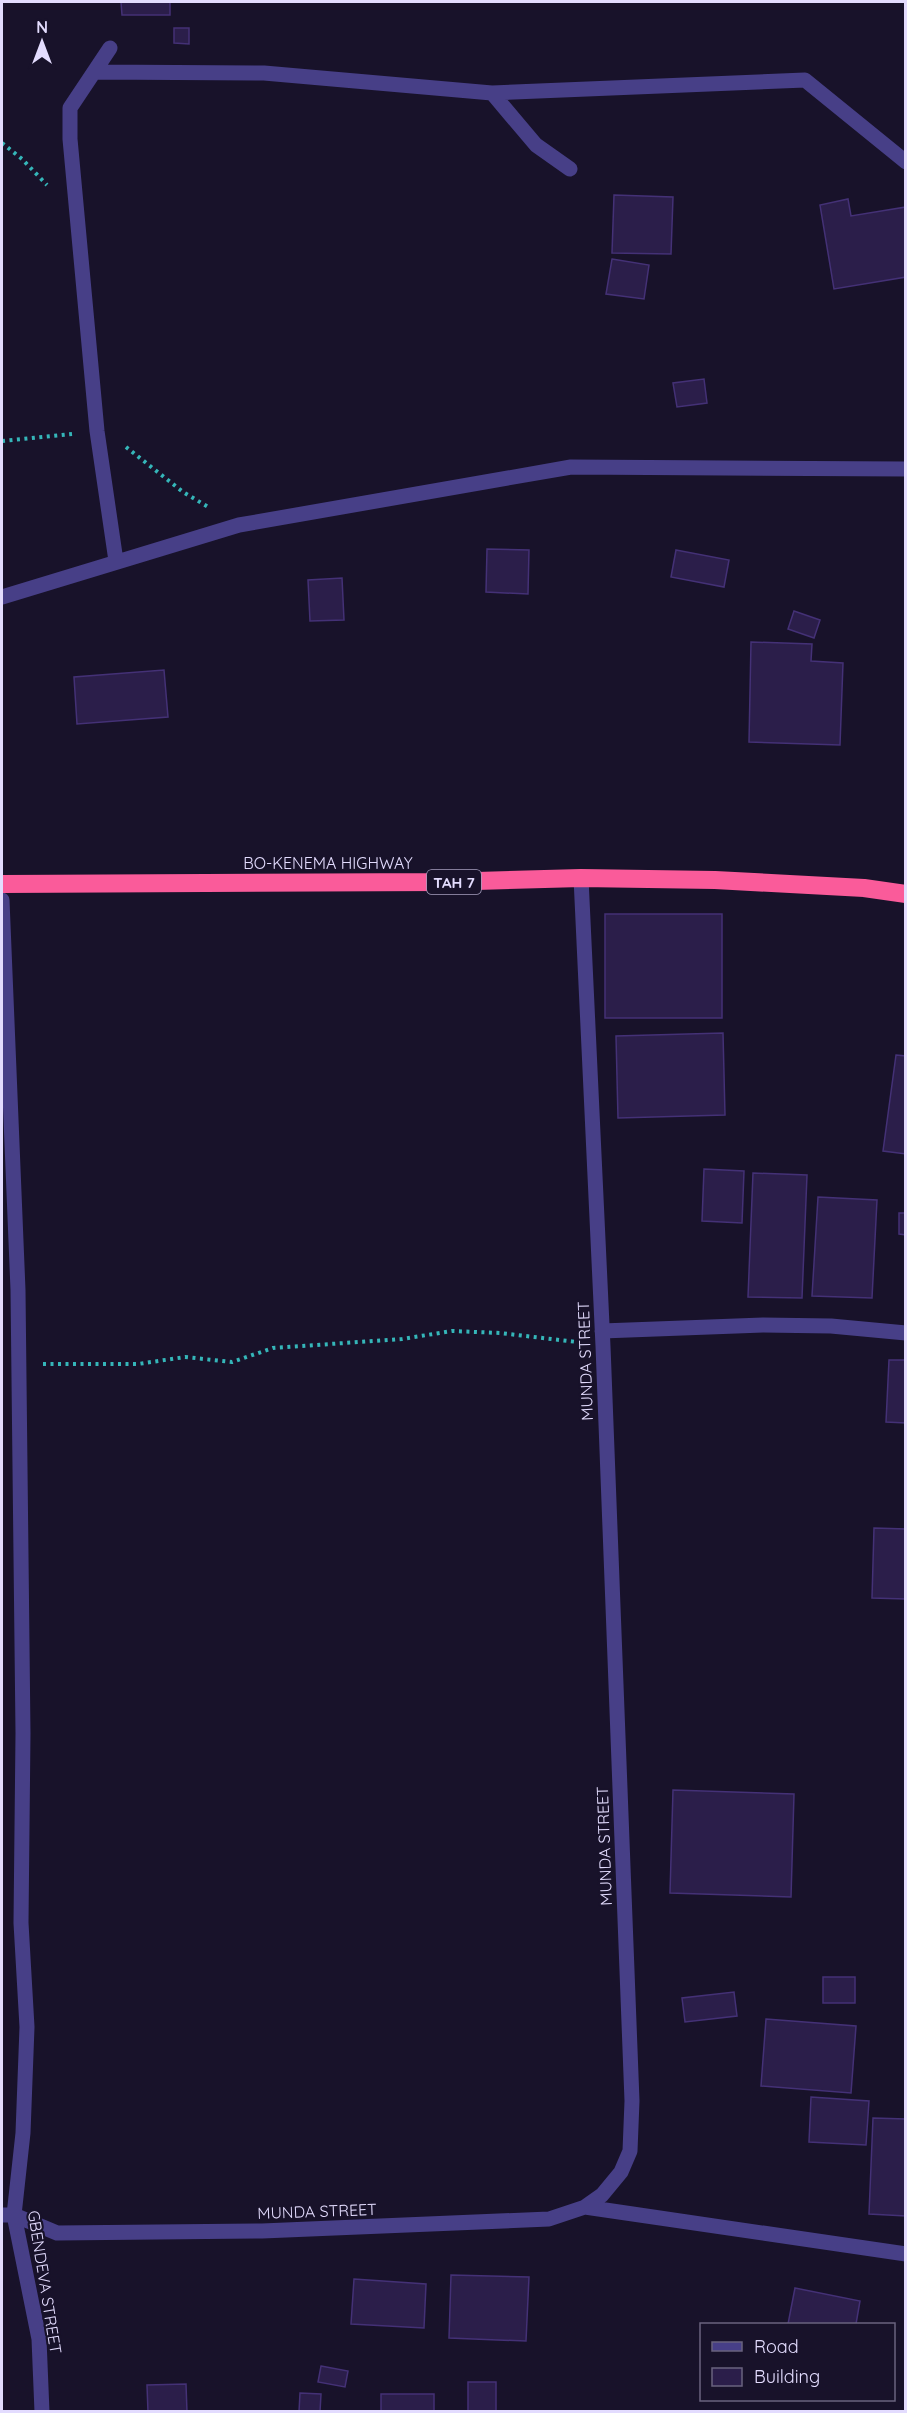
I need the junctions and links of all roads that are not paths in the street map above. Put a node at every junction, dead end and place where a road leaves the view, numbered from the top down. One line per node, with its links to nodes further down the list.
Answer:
1 (111, 48): 2 (street)
2 (96, 72): 3 (street); 7 (street)
3 (492, 93): 4 (street); 5 (street)
4 (906, 162)
5 (570, 169)
6 (906, 469): 7 (street)
7 (116, 561): 8 (street)
8 (2, 597)
9 (581, 878): 10 (highway, BO-KENEMA HIGHWAY / TAH 7); 11 (highway, BO-KENEMA HIGHWAY / TAH 7); 14 (street, MUNDA STREET)
10 (2, 884)
11 (906, 894)
12 (2, 900): 16 (street, GBENDEVA STREET)
13 (906, 1333): 14 (street)
14 (602, 1338): 15 (street, MUNDA STREET)
15 (585, 2207): 16 (street, MUNDA STREET); 17 (street)
16 (8, 2215): 18 (street, GBENDEVA STREET)
17 (906, 2254)
18 (42, 2412)

